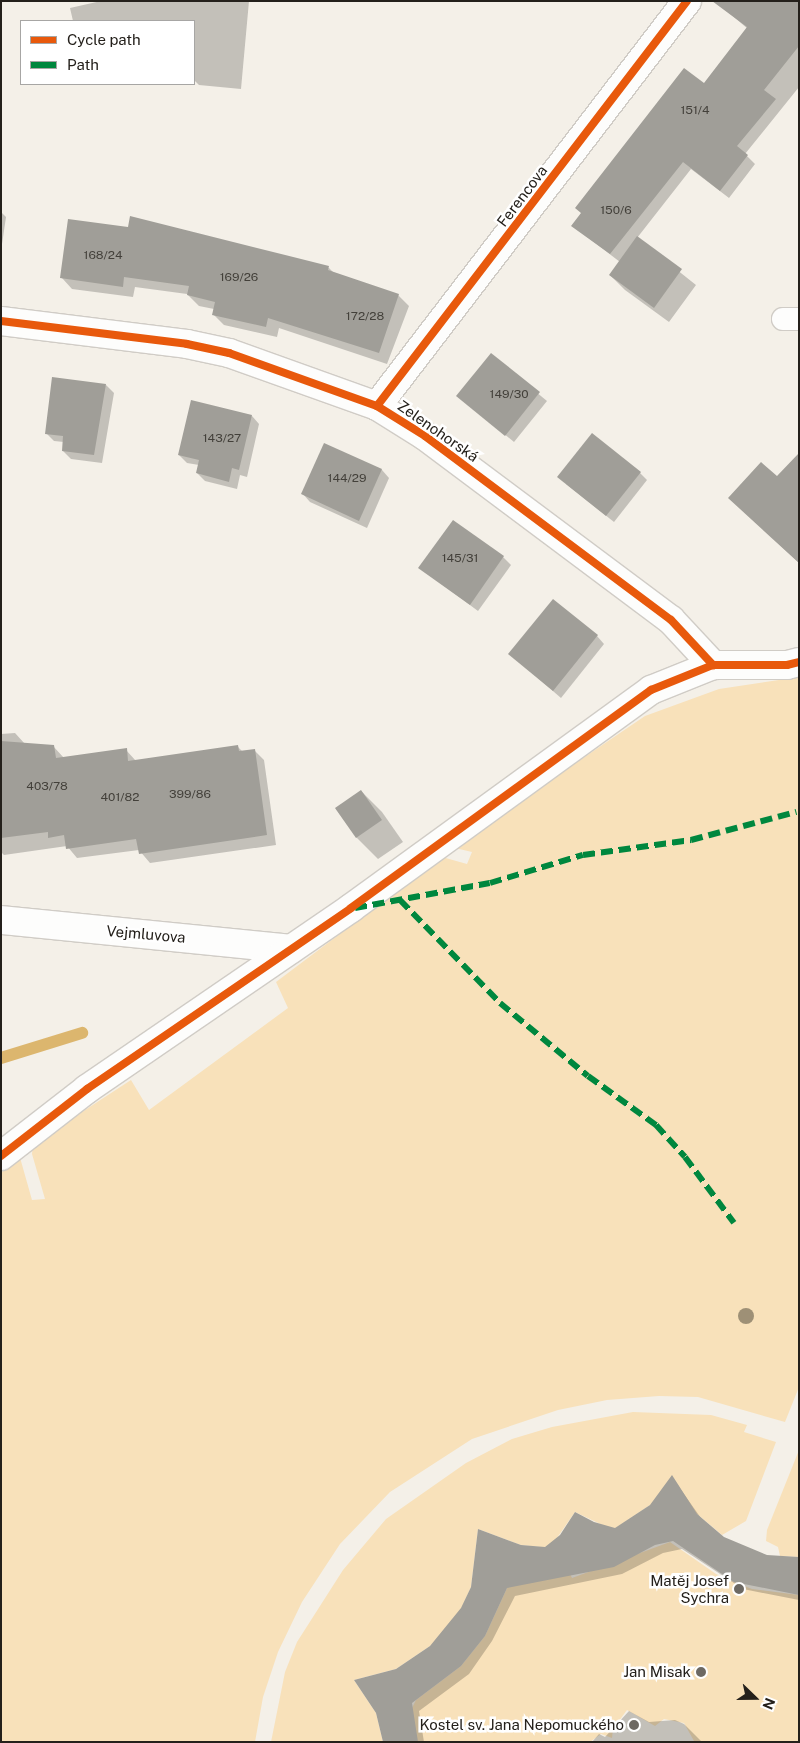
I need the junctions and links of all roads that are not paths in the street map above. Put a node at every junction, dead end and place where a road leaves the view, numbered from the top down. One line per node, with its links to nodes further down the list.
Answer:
1 (687, 1): 3 (street, Ferencova)
2 (1, 321): 3 (street, Zelenohorská)
3 (376, 406): 5 (street, Zelenohorská)
4 (799, 662): 5 (street)
5 (713, 665): 7 (street)
6 (1, 920): 7 (street, Vejmluvova)
7 (292, 949): 8 (street)
8 (1, 1156)

